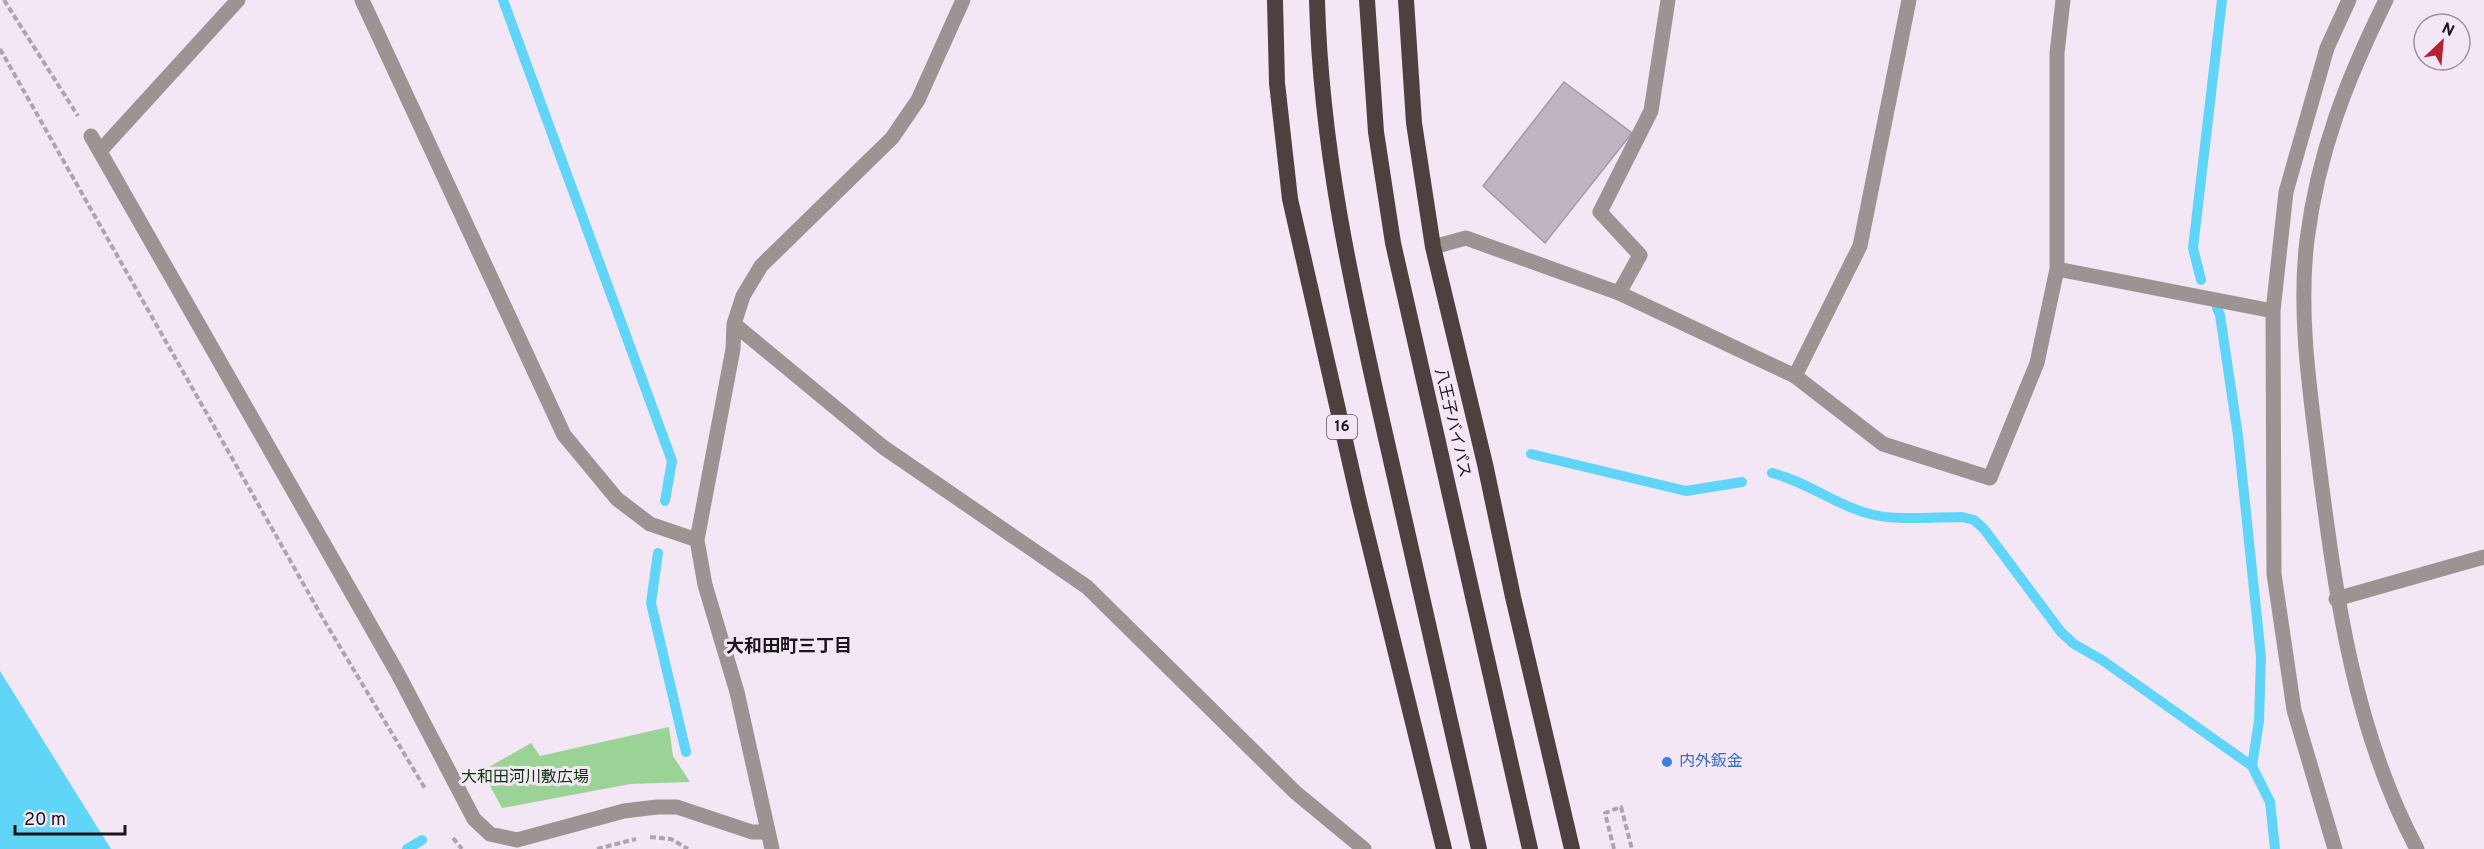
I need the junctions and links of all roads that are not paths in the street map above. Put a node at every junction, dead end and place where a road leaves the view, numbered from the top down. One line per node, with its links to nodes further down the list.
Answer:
1 (238, 0): 14 (street)
2 (362, 0): 21 (street)
3 (963, 0): 19 (street)
4 (1275, 0): 27 (highway, 16)
5 (1317, 0): 28 (highway, 16)
6 (1367, 0): 29 (highway, 八王子バイパス)
7 (1406, 0): 15 (highway)
8 (1668, 0): 17 (street)
9 (1909, 0): 20 (street)
10 (2063, 0): 16 (street)
11 (2349, 0): 18 (street)
12 (2386, 0): 23 (street)
13 (91, 136): 14 (street)
14 (100, 151): 24 (street)
15 (1433, 247): 17 (street); 30 (highway)
16 (2056, 269): 18 (street); 20 (street)
17 (1619, 293): 20 (street)
18 (2273, 311): 31 (street)
19 (734, 324): 21 (street); 26 (street)
20 (1795, 375)
21 (697, 540): 24 (street)
22 (2484, 557): 23 (street)
23 (2336, 599): 32 (street)
24 (767, 832): 25 (street)
25 (772, 849)
26 (1364, 849)
27 (1444, 849)
28 (1479, 849)
29 (1530, 849)
30 (1572, 849)
31 (2335, 849)
32 (2417, 849)

